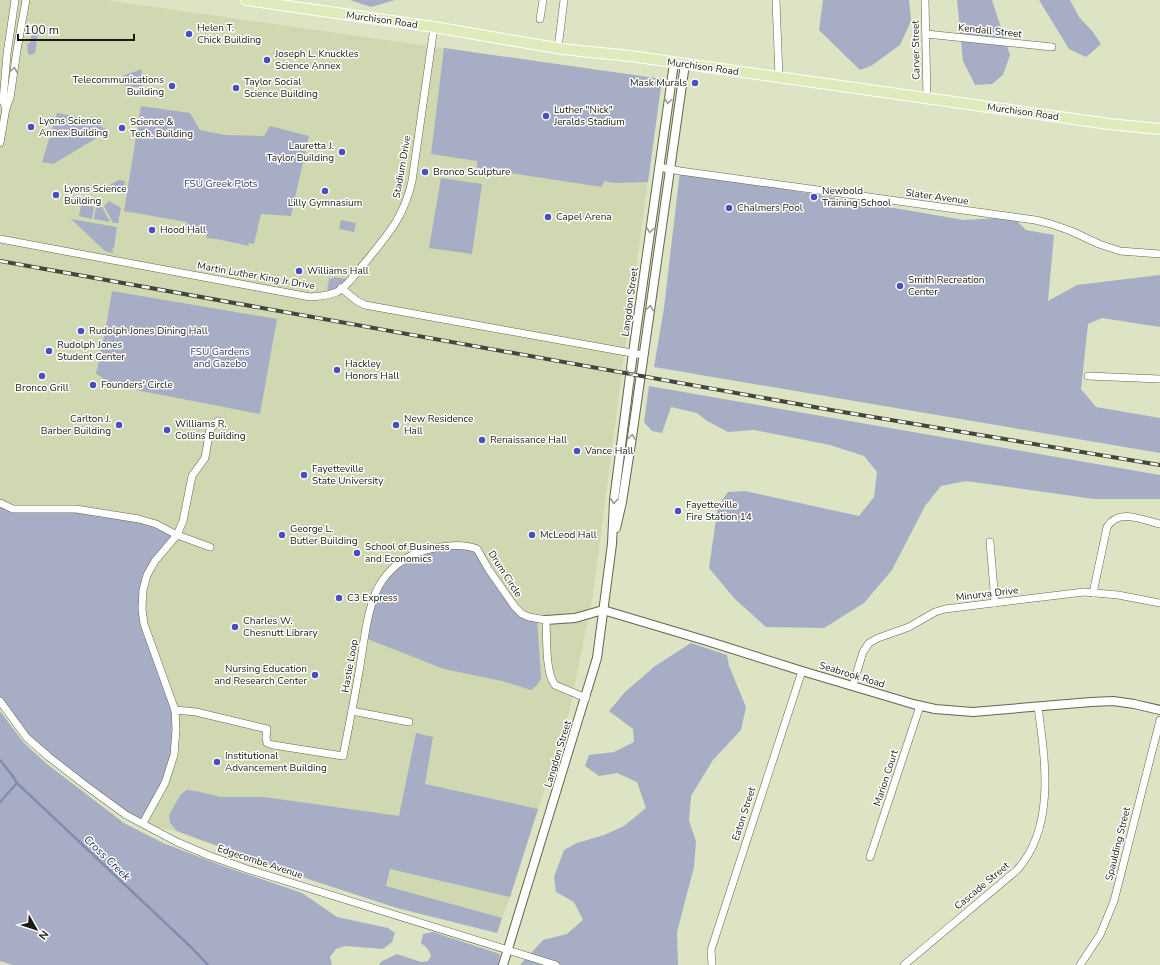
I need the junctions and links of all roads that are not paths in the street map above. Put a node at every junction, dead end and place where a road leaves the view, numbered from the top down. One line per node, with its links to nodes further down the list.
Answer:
1 (15, 0): 14 (street)
2 (26, 0): 15 (street)
3 (246, 0): 8 (main road, Murchison Road)
4 (543, 0): 9 (street)
5 (564, 0): 13 (street)
6 (776, 0): 18 (street)
7 (925, 0): 11 (street, Carver Street)
8 (284, 3): 10 (main road, Murchison Road)
9 (540, 19)
10 (434, 28): 13 (main road, Murchison Road); 27 (street, Stadium Drive)
11 (926, 34): 12 (street, Kendall Street); 19 (street, Carver Street)
12 (1052, 47)
13 (558, 48): 16 (main road, Murchison Road)
14 (4, 53): 15 (street); 20 (street)
15 (16, 55): 20 (street, one-way to 15)
16 (674, 63): 17 (main road, Murchison Road); 23 (street, Langdon Street, one-way to 23)
17 (685, 64): 18 (main road, Murchison Road); 24 (street, Langdon Street)
18 (779, 77): 19 (main road, Murchison Road)
19 (927, 99): 21 (main road, Murchison Road)
20 (6, 108): 22 (street)
21 (1160, 129)
22 (0, 143)
23 (659, 167): 24 (street, Slater Avenue); 28 (street, Langdon Street, one-way to 28)
24 (671, 169): 26 (street, Slater Avenue); 29 (street, Langdon Street, one-way to 24)
25 (0, 239): 27 (street, Martin Luther King Jr Drive)
26 (1160, 254)
27 (342, 288): 28 (street)
28 (633, 353): 29 (street); 37 (street, Langdon Street, one-way to 37)
29 (643, 355): 37 (street, Langdon Street, one-way to 29)
30 (1088, 376): 31 (street)
31 (1160, 379)
32 (218, 422): 35 (street)
33 (0, 503): 35 (street)
34 (1160, 524): 39 (street)
35 (177, 535): 38 (street); 51 (street)
36 (990, 542): 40 (street)
37 (612, 544): 42 (street, Langdon Street)
38 (210, 547)
39 (1093, 593): 40 (street, Minurva Drive); 41 (street, Minurva Drive)
40 (995, 603): 46 (street, Minurva Drive)
41 (1160, 604)
42 (603, 610): 43 (street); 45 (street, Seabrook Road); 47 (street, Langdon Street)
43 (546, 620): 44 (street, Drum Circle); 47 (street)
44 (368, 623): 53 (street, Hastie Loop)
45 (802, 671): 46 (street, Seabrook Road); 61 (street, Eaton Street)
46 (852, 685): 49 (street, Seabrook Road)
47 (586, 698): 58 (street, Langdon Street)
48 (0, 701): 56 (street, Edgecombe Avenue)
49 (920, 706): 50 (street, Seabrook Road); 57 (street, Marion Court)
50 (1038, 707): 52 (street, Seabrook Road); 62 (street, Cascade Street)
51 (174, 710): 53 (street, Hastie Loop); 56 (street)
52 (1160, 710)
53 (352, 711): 55 (street)
54 (1160, 720): 63 (street, Spaulding Street)
55 (409, 722)
56 (143, 823): 58 (street, Edgecombe Avenue)
57 (870, 857)
58 (508, 951): 59 (street, Langdon Street); 60 (street, Edgecombe Avenue)
59 (503, 965)
60 (556, 965)
61 (712, 965)
62 (904, 965)
63 (1080, 965)

